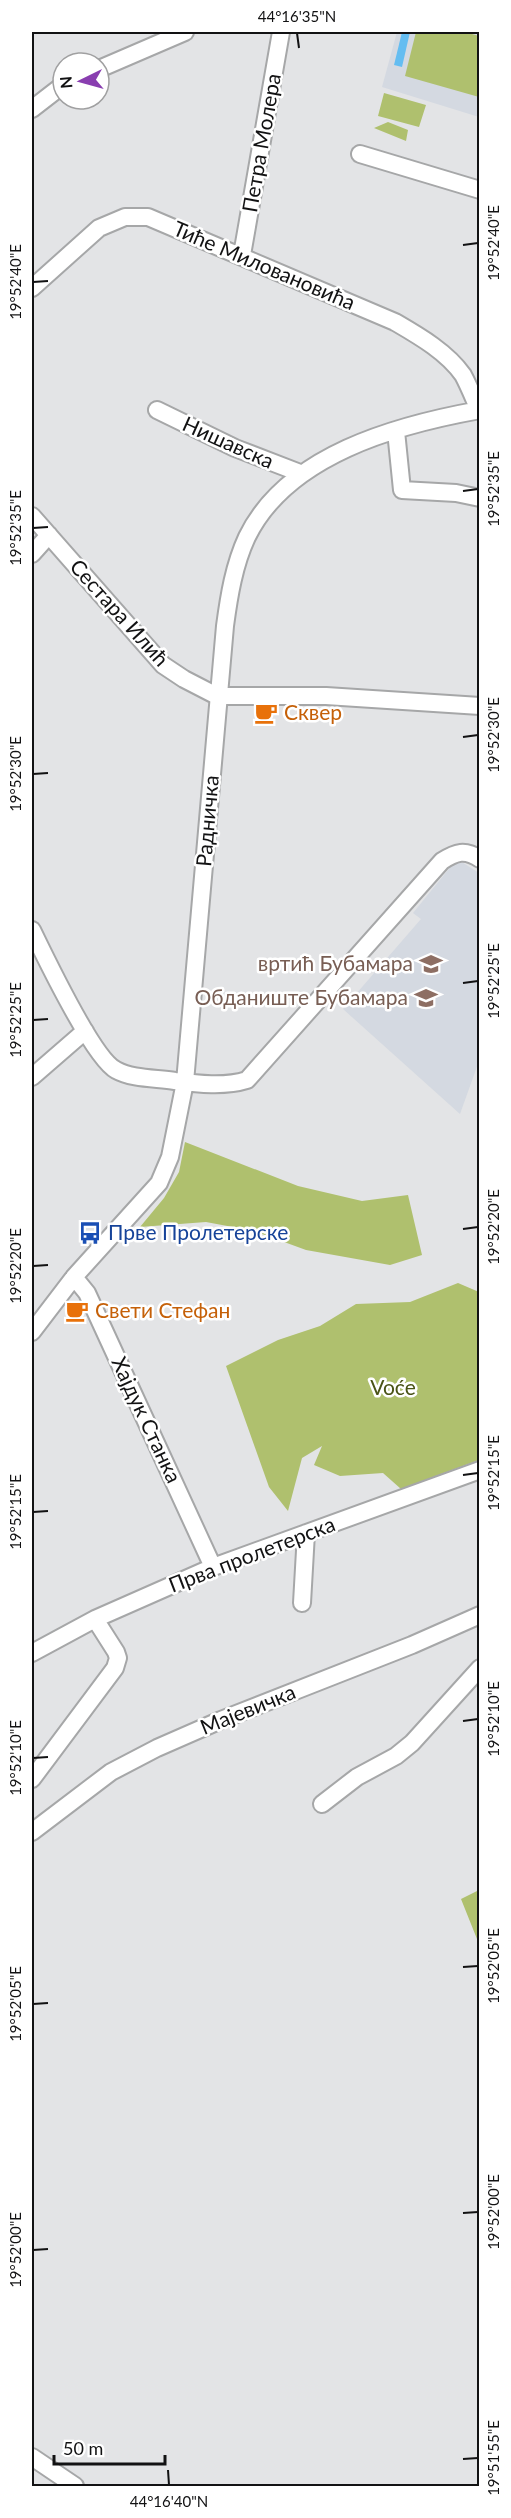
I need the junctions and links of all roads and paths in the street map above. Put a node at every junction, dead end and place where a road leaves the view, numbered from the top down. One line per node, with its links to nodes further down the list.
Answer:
1 (185, 32): 3 (street)
2 (281, 32): 8 (street, Петра Молера)
3 (111, 64)
4 (51, 94): 5 (street)
5 (32, 109)
6 (360, 154): 7 (street)
7 (480, 190)
8 (242, 255): 9 (street, Тиће Миловановића); 11 (street, Тиће Миловановића)
9 (32, 288)
10 (157, 410): 13 (street, Нишавска)
11 (479, 410): 12 (street, Радничка)
12 (396, 431): 13 (street, Радничка); 14 (street)
13 (300, 473): 18 (street, Радничка)
14 (480, 498)
15 (32, 516): 16 (street, Сестара Илић)
16 (49, 535): 17 (street); 18 (street, Сестара Илић)
17 (32, 554)
18 (217, 696): 19 (street); 24 (street, Радничка)
19 (480, 706)
20 (475, 856): 24 (street)
21 (32, 933): 22 (street)
22 (86, 1031): 23 (street); 24 (street)
23 (32, 1077)
24 (184, 1082): 25 (street, Радничка)
25 (74, 1277): 26 (street, Радничка); 29 (street, Хајдук Станка)
26 (32, 1332)
27 (480, 1470): 28 (street, Прва пролетерска)
28 (306, 1533): 29 (street, Прва пролетерска); 30 (street)
29 (213, 1567): 32 (street, Прва пролетерска)
30 (302, 1603)
31 (480, 1615): 37 (street, Мајевичка)
32 (95, 1619): 33 (street, Прва пролетерска); 35 (street)
33 (32, 1653)
34 (480, 1668): 36 (street)
35 (32, 1779)
36 (322, 1803)
37 (32, 1832)
38 (32, 2457): 39 (street)
39 (75, 2487)

